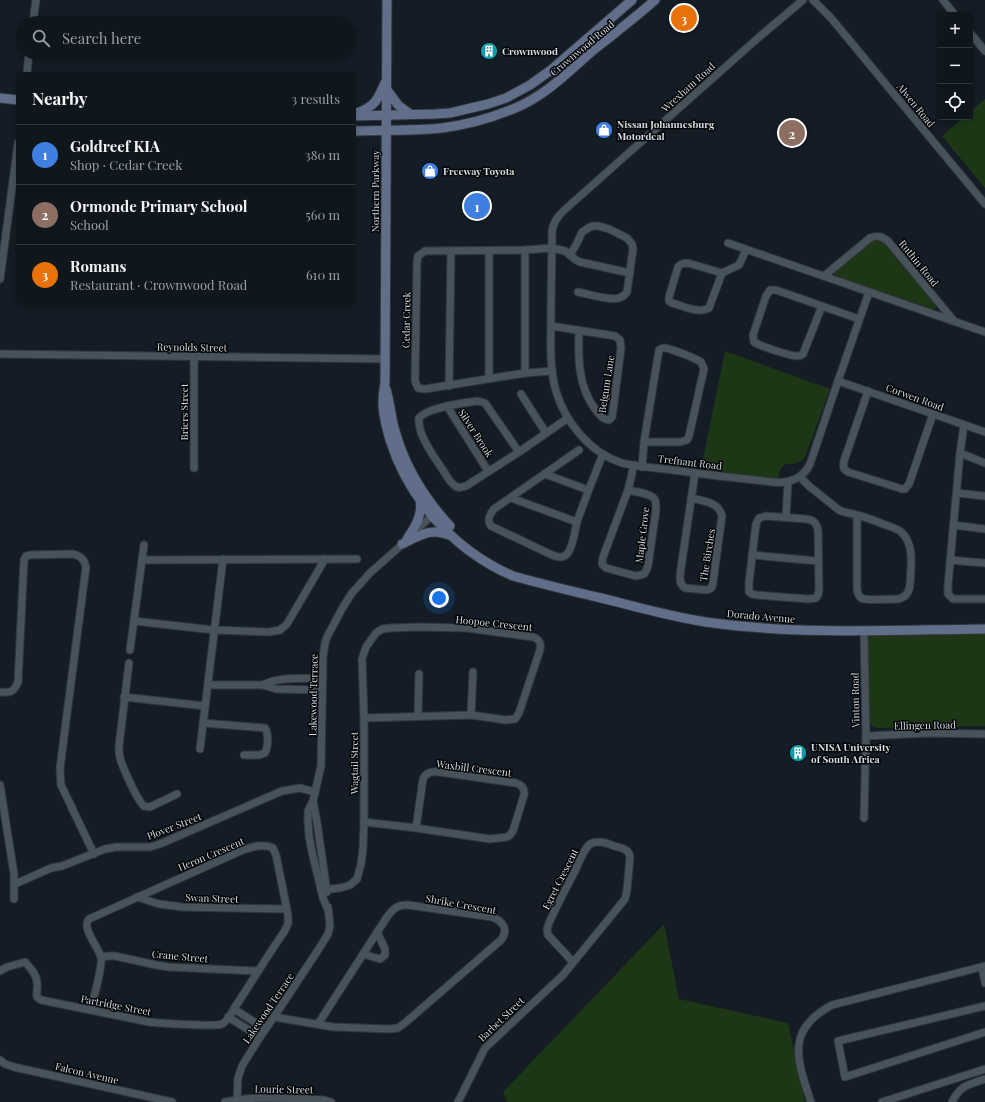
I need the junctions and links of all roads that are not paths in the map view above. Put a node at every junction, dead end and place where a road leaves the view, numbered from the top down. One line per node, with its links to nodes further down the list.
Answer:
1 (36, 0): 10 (street)
2 (387, 0): 16 (street, Northern Parkway)
3 (632, 0): 21 (street, Crownwood Road)
4 (655, 0): 24 (street, Crownwood Road)
5 (803, 0): 29 (street, Wrexham Road)
6 (813, 0): 11 (street, Alwen Road)
7 (818, 0): 11 (street, Alwen Road)
8 (943, 0): 9 (street)
9 (953, 12)
10 (34, 16)
11 (831, 18): 27 (street, Alwen Road)
12 (973, 37): 13 (street)
13 (985, 51)
14 (28, 60): 15 (street)
15 (27, 72)
16 (387, 79): 17 (street, Northern Parkway); 20 (street)
17 (387, 90): 21 (street); 23 (street, Northern Parkway)
18 (0, 98): 19 (street)
19 (16, 100)
20 (356, 114)
21 (410, 114): 23 (street, Crownwood Road)
22 (356, 115): 23 (street, Crownwood Road)
23 (386, 115): 24 (street, Northern Parkway)
24 (387, 130): 25 (street, Crownwood Road); 49 (street, Northern Parkway)
25 (356, 131)
26 (16, 158): 38 (street)
27 (985, 204)
28 (728, 244): 31 (street)
29 (552, 248): 30 (street, Cedar Creek); 34 (street); 44 (street, Trefnant Road)
30 (524, 250): 33 (street, Cedar Creek); 51 (street)
31 (746, 250): 36 (street); 37 (street)
32 (452, 251): 33 (street, Cedar Creek); 55 (street); 55 (street, Cedar Creek)
33 (489, 251): 52 (street)
34 (570, 255): 35 (street); 35 (street)
35 (630, 272): 39 (street)
36 (722, 273): 36 (street)
37 (824, 276): 40 (street); 43 (street, Ruthin Road)
38 (0, 279)
39 (578, 292)
40 (869, 292): 42 (street); 43 (street)
41 (822, 306): 41 (street); 42 (street)
42 (859, 319): 53 (street)
43 (954, 322): 46 (street)
44 (551, 326): 45 (street, Belgum Lane); 50 (street, Trefnant Road)
45 (579, 330): 45 (street, Belgum Lane)
46 (985, 332)
47 (0, 354): 48 (street, Reynolds Street)
48 (194, 357): 49 (street, Reynolds Street); 72 (street, Briers Street)
49 (384, 359): 54 (street, Northern Parkway)
50 (552, 371): 51 (street, Cedar Creek); 60 (street, Trefnant Road)
51 (524, 373): 52 (street, Cedar Creek)
52 (489, 378): 55 (street, Cedar Creek)
53 (838, 381): 56 (street, Corwen Road); 76 (street)
54 (385, 383): 84 (street, Northern Parkway); 85 (street, Northern Parkway)
55 (449, 386)
56 (868, 391): 59 (street, Corwen Road); 59 (street)
57 (521, 394): 63 (street)
58 (446, 406): 66 (street, Silver Brook); 73 (street, Silver Brook); 73 (street, Silver Brook)
59 (933, 414): 61 (street, Corwen Road)
60 (568, 418): 63 (street, Silver Brook); 68 (street, Trefnant Road)
61 (964, 425): 62 (street, Corwen Road); 67 (street)
62 (985, 432)
63 (546, 433): 66 (street, Silver Brook)
64 (644, 442): 64 (street); 71 (street)
65 (579, 450): 75 (street)
66 (519, 452): 73 (street, Silver Brook)
67 (960, 453): 69 (street); 80 (street)
68 (603, 454): 70 (street, Trefnant Road); 78 (street)
69 (985, 463)
70 (634, 465): 71 (street, Trefnant Road); 79 (street, Maple Grove)
71 (642, 467): 74 (street, Trefnant Road)
72 (194, 468)
73 (488, 472)
74 (695, 473): 77 (street, Trefnant Road); 83 (street, The Birches)
75 (545, 474): 78 (street); 82 (street)
76 (800, 477): 77 (street, Trefnant Road); 86 (street)
77 (788, 482): 87 (street)
78 (588, 490): 88 (street)
79 (628, 490): 79 (street, Maple Grove)
80 (957, 493): 81 (street); 89 (street)
81 (985, 496)
82 (511, 498): 88 (street); 88 (street)
83 (691, 498): 83 (street, The Birches)
84 (420, 499): 85 (street, Northern Parkway); 92 (street)
85 (434, 514): 91 (street, Dorado Avenue); 92 (street, Lakewood Terrace); 102 (street, Dorado Avenue)
86 (857, 515): 86 (street)
87 (786, 517): 94 (street); 100 (street)
88 (577, 522)
89 (954, 525): 90 (street); 99 (street)
90 (985, 529)
91 (452, 537): 92 (street); 102 (street, Dorado Avenue)
92 (405, 542): 113 (street, Lakewood Terrace)
93 (144, 545): 98 (street)
94 (752, 555): 100 (street); 100 (street)
95 (223, 559): 96 (street); 98 (street); 107 (street)
96 (325, 559): 97 (street); 107 (street)
97 (357, 559)
98 (142, 560): 104 (street)
99 (950, 560): 101 (street); 103 (street)
100 (818, 561)
101 (985, 563)
102 (540, 583): 108 (street, Dorado Avenue)
103 (985, 599)
104 (134, 621): 107 (street); 109 (street)
105 (390, 628): 121 (street, Hoopoe Crescent); 123 (street, Wagtail Street)
106 (985, 629): 108 (street, Dorado Avenue)
107 (214, 630): 114 (street)
108 (864, 630): 126 (street, Vinton Road)
109 (130, 650)
110 (129, 663): 118 (street)
111 (473, 672): 121 (street)
112 (419, 674): 122 (street)
113 (323, 678): 115 (street); 116 (street, Lakewood Terrace)
114 (208, 684): 115 (street); 120 (street)
115 (263, 685): 116 (street)
116 (322, 690): 130 (street, Lakewood Terrace)
117 (0, 692): 119 (street); 135 (street)
118 (124, 697): 120 (street); 131 (street)
119 (0, 699)
120 (205, 706): 124 (street)
121 (471, 715): 122 (street, Hoopoe Crescent)
122 (418, 716): 123 (street, Hoopoe Crescent)
123 (364, 718): 133 (street, Wagtail Street)
124 (203, 723): 127 (street); 128 (street)
125 (985, 734): 126 (street, Ellingen Road)
126 (866, 736): 132 (street, Vinton Road)
127 (200, 749)
128 (244, 755)
129 (0, 785): 136 (street)
130 (315, 792): 135 (street, Plover Street); 137 (street, Lakewood Terrace)
131 (177, 794)
132 (864, 818)
133 (364, 822): 134 (street, Waxbill Crescent); 137 (street, Wagtail Street)
134 (416, 828): 134 (street, Waxbill Crescent)
135 (94, 854): 136 (street, Plover Street)
136 (15, 884): 139 (street)
137 (324, 889): 153 (street, Lakewood Terrace)
138 (137, 897): 140 (street, Swan Street); 140 (street, Heron Crescent); 143 (street, Heron Crescent)
139 (14, 899)
140 (286, 909): 147 (street, Heron Crescent)
141 (377, 932): 142 (street, Shrike Crescent); 142 (street); 154 (street, Shrike Crescent)
142 (363, 954): 154 (street, Shrike Crescent)
143 (101, 957): 147 (street, Crane Street); 151 (street)
144 (573, 962): 144 (street, Egret Crescent); 165 (street, Barbet Street)
145 (983, 966): 148 (street); 166 (street)
146 (0, 971): 151 (street, Partridge Street)
147 (258, 971): 149 (street, Heron Crescent)
148 (985, 983)
149 (236, 1006): 152 (street, Partridge Street); 155 (street)
150 (985, 1006): 156 (street)
151 (91, 1010): 152 (street, Partridge Street)
152 (228, 1017): 157 (street)
153 (274, 1017): 154 (street, Shrike Crescent); 155 (street, Lakewood Terrace)
154 (318, 1024)
155 (265, 1029): 157 (street, Lakewood Terrace)
156 (985, 1032)
157 (260, 1037): 161 (street, Lakewood Terrace)
158 (0, 1060): 162 (street, Falcon Avenue)
159 (985, 1069): 167 (street)
160 (985, 1079): 168 (street)
161 (237, 1099): 163 (street); 164 (street, Lourie Street)
162 (172, 1102)
163 (225, 1102)
164 (331, 1102)
165 (458, 1102)
166 (811, 1102)
167 (882, 1102)
168 (952, 1102)

